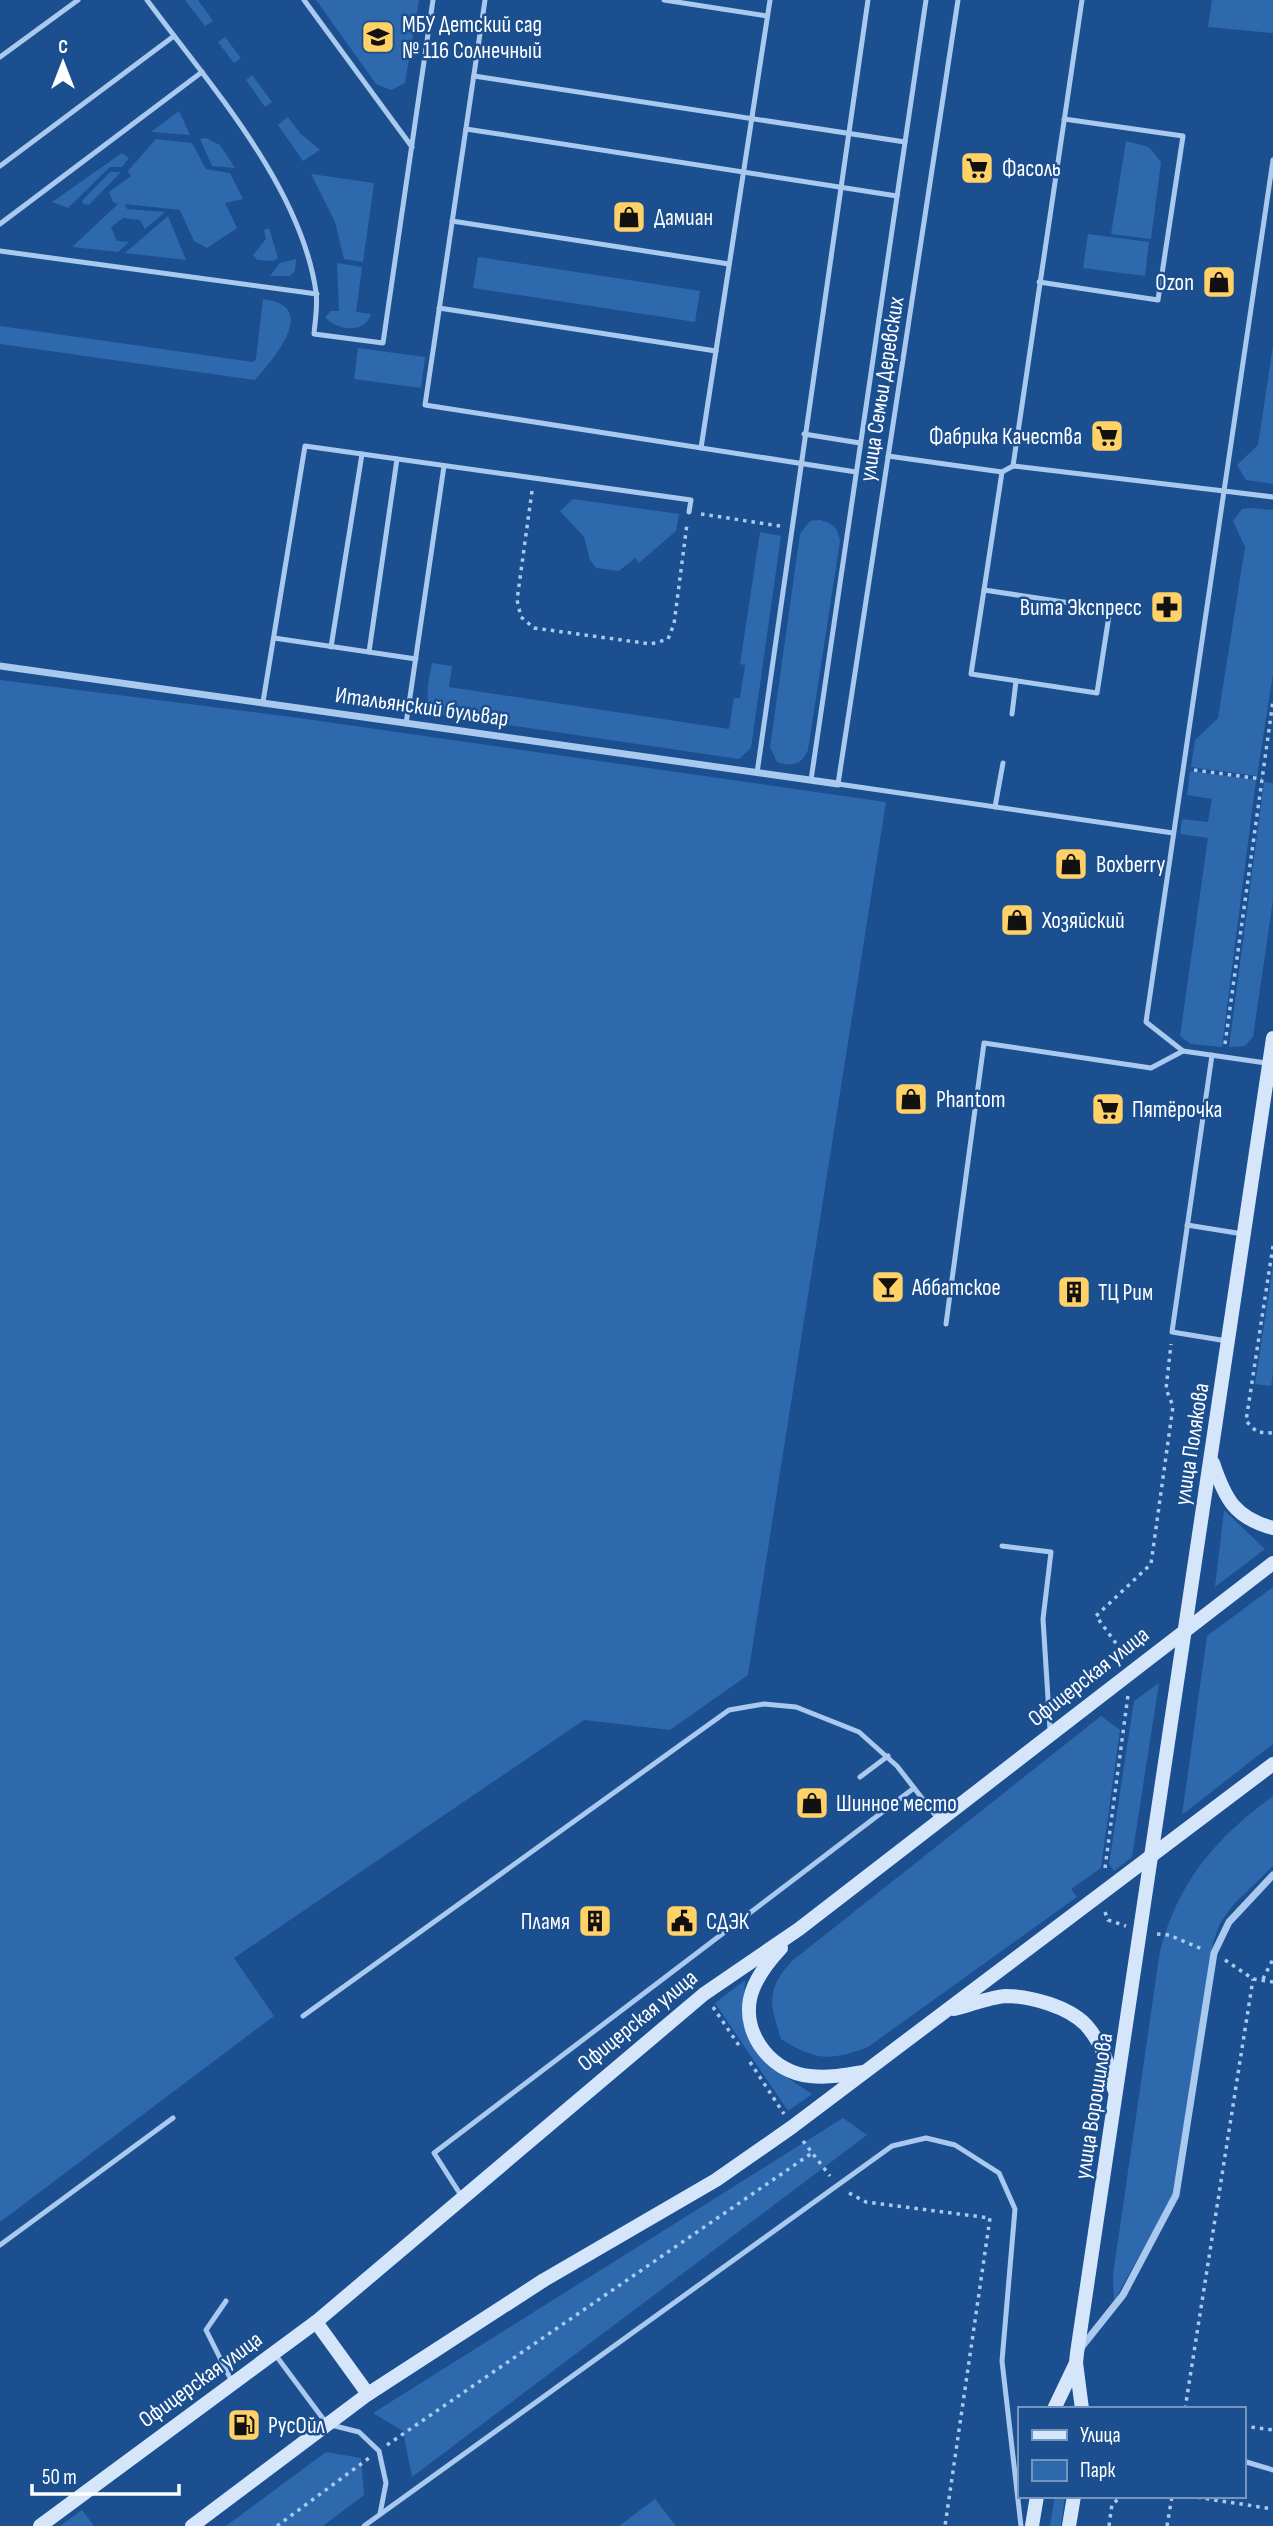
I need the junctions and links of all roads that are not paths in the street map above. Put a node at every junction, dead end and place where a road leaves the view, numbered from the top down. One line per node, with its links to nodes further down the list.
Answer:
1 (78, 0): 14 (lane)
2 (147, 0): 13 (lane)
3 (304, 0): 22 (lane)
4 (433, 0): 22 (lane)
5 (485, 0): 16 (lane)
6 (664, 0): 12 (lane)
7 (770, 0): 12 (lane)
8 (868, 0): 20 (lane)
9 (926, 0): 21 (lane)
10 (958, 0): 40 (lane, улица Семьи Деревских)
11 (1082, 0): 18 (lane)
12 (767, 16): 17 (lane)
13 (174, 36): 15 (lane); 24 (lane)
14 (0, 57)
15 (202, 72): 29 (lane); 33 (lane)
16 (474, 76): 17 (lane); 19 (lane)
17 (751, 119): 20 (lane); 25 (lane)
18 (1064, 119): 32 (lane); 32 (lane)
19 (466, 129): 25 (lane); 28 (lane)
20 (849, 133): 21 (lane); 26 (lane)
21 (905, 142): 27 (lane)
22 (412, 147): 33 (lane)
23 (1273, 160): 47 (lane)
24 (0, 166)
25 (743, 172): 26 (lane); 31 (lane)
26 (841, 187): 27 (lane); 36 (lane)
27 (897, 196): 37 (lane)
28 (452, 221): 31 (lane); 34 (lane)
29 (0, 224)
30 (0, 251): 33 (lane)
31 (729, 264): 35 (lane)
32 (1039, 282): 44 (lane)
33 (317, 294)
34 (439, 308): 35 (lane); 38 (lane)
35 (716, 351): 38 (lane)
36 (804, 434): 37 (lane); 42 (lane)
37 (860, 443): 45 (lane)
38 (701, 447): 42 (lane)
39 (362, 454): 41 (lane); 51 (lane); 52 (lane)
40 (888, 456): 46 (lane); 63 (lane, улица Семьи Деревских)
41 (397, 459): 43 (lane); 53 (lane)
42 (800, 463): 45 (lane); 61 (lane)
43 (444, 466): 49 (lane); 54 (lane)
44 (1013, 466): 46 (lane); 47 (lane)
45 (856, 471): 62 (lane)
46 (1002, 471): 50 (lane)
47 (1224, 491): 48 (lane); 65 (lane)
48 (1273, 496)
49 (689, 512)
50 (984, 590): 56 (lane); 56 (lane)
51 (274, 638): 52 (lane); 57 (lane)
52 (331, 647): 53 (lane)
53 (369, 652): 54 (lane)
54 (416, 659): 59 (lane)
55 (0, 666): 57 (street, Итальянский бульвар)
56 (1016, 681): 58 (lane)
57 (263, 702): 59 (street, Итальянский бульвар)
58 (1012, 714)
59 (407, 724): 61 (street, Итальянский бульвар)
60 (1003, 763): 64 (lane)
61 (757, 773): 62 (street, Итальянский бульвар)
62 (811, 780): 63 (street, Итальянский бульвар)
63 (838, 784): 64 (lane)
64 (995, 807): 65 (lane)
65 (1172, 833): 67 (lane)
66 (1273, 1038): 69 (main road, улица Полякова)
67 (1183, 1051): 68 (lane); 73 (lane)
68 (1212, 1055): 69 (lane); 71 (lane)
69 (1269, 1063): 70 (main road, улица Полякова)
70 (1266, 1129): 72 (main road, улица Полякова)
71 (1187, 1225): 72 (lane); 74 (lane)
72 (1244, 1234): 74 (main road, улица Полякова)
73 (946, 1324)
74 (1229, 1341): 75 (main road, улица Полякова)
75 (1212, 1459): 76 (main road); 79 (main road, улица Полякова)
76 (1273, 1528)
77 (1002, 1546): 80 (lane)
78 (1273, 1563): 79 (main road, Офицерская улица)
79 (1185, 1629): 80 (main road, Офицерская улица); 86 (main road, улица Полякова)
80 (1051, 1733): 85 (main road, Офицерская улица)
81 (888, 1756): 83 (lane); 84 (lane); 90 (lane)
82 (1273, 1765): 86 (main road)
83 (860, 1777)
84 (914, 1788): 85 (lane); 94 (lane)
85 (939, 1820): 88 (main road, Офицерская улица)
86 (1152, 1856): 89 (main road); 92 (main road, улица Ворошилова)
87 (1271, 1879): 99 (street)
88 (799, 1930): 91 (main road); 94 (main road, Офицерская улица)
89 (947, 2010): 91 (main road); 92 (main road)
90 (303, 2016)
91 (869, 2071): 101 (main road)
92 (1117, 2101): 99 (main road, улица Ворошилова)
93 (173, 2118): 95 (lane)
94 (463, 2199): 97 (main road, Офицерская улица)
95 (0, 2245)
96 (226, 2301): 100 (lane)
97 (316, 2322): 98 (main road, Офицерская улица); 101 (main road)
98 (274, 2353): 100 (main road, Офицерская улица); 104 (lane)
99 (1076, 2358): 102 (main road, улица Ворошилова); 103 (main road, улица Ворошилова)
100 (232, 2382): 110 (main road, Офицерская улица)
101 (368, 2394): 104 (main road)
102 (1055, 2407)
103 (1082, 2407)
104 (327, 2424): 109 (lane); 111 (main road)
105 (1245, 2462): 106 (lane)
106 (1272, 2469)
107 (1037, 2498): 114 (main road)
108 (1074, 2498): 115 (main road)
109 (380, 2514): 112 (lane); 113 (lane)
110 (40, 2526)
111 (192, 2526)
112 (364, 2526)
113 (1021, 2526)
114 (1032, 2526)
115 (1069, 2526)

